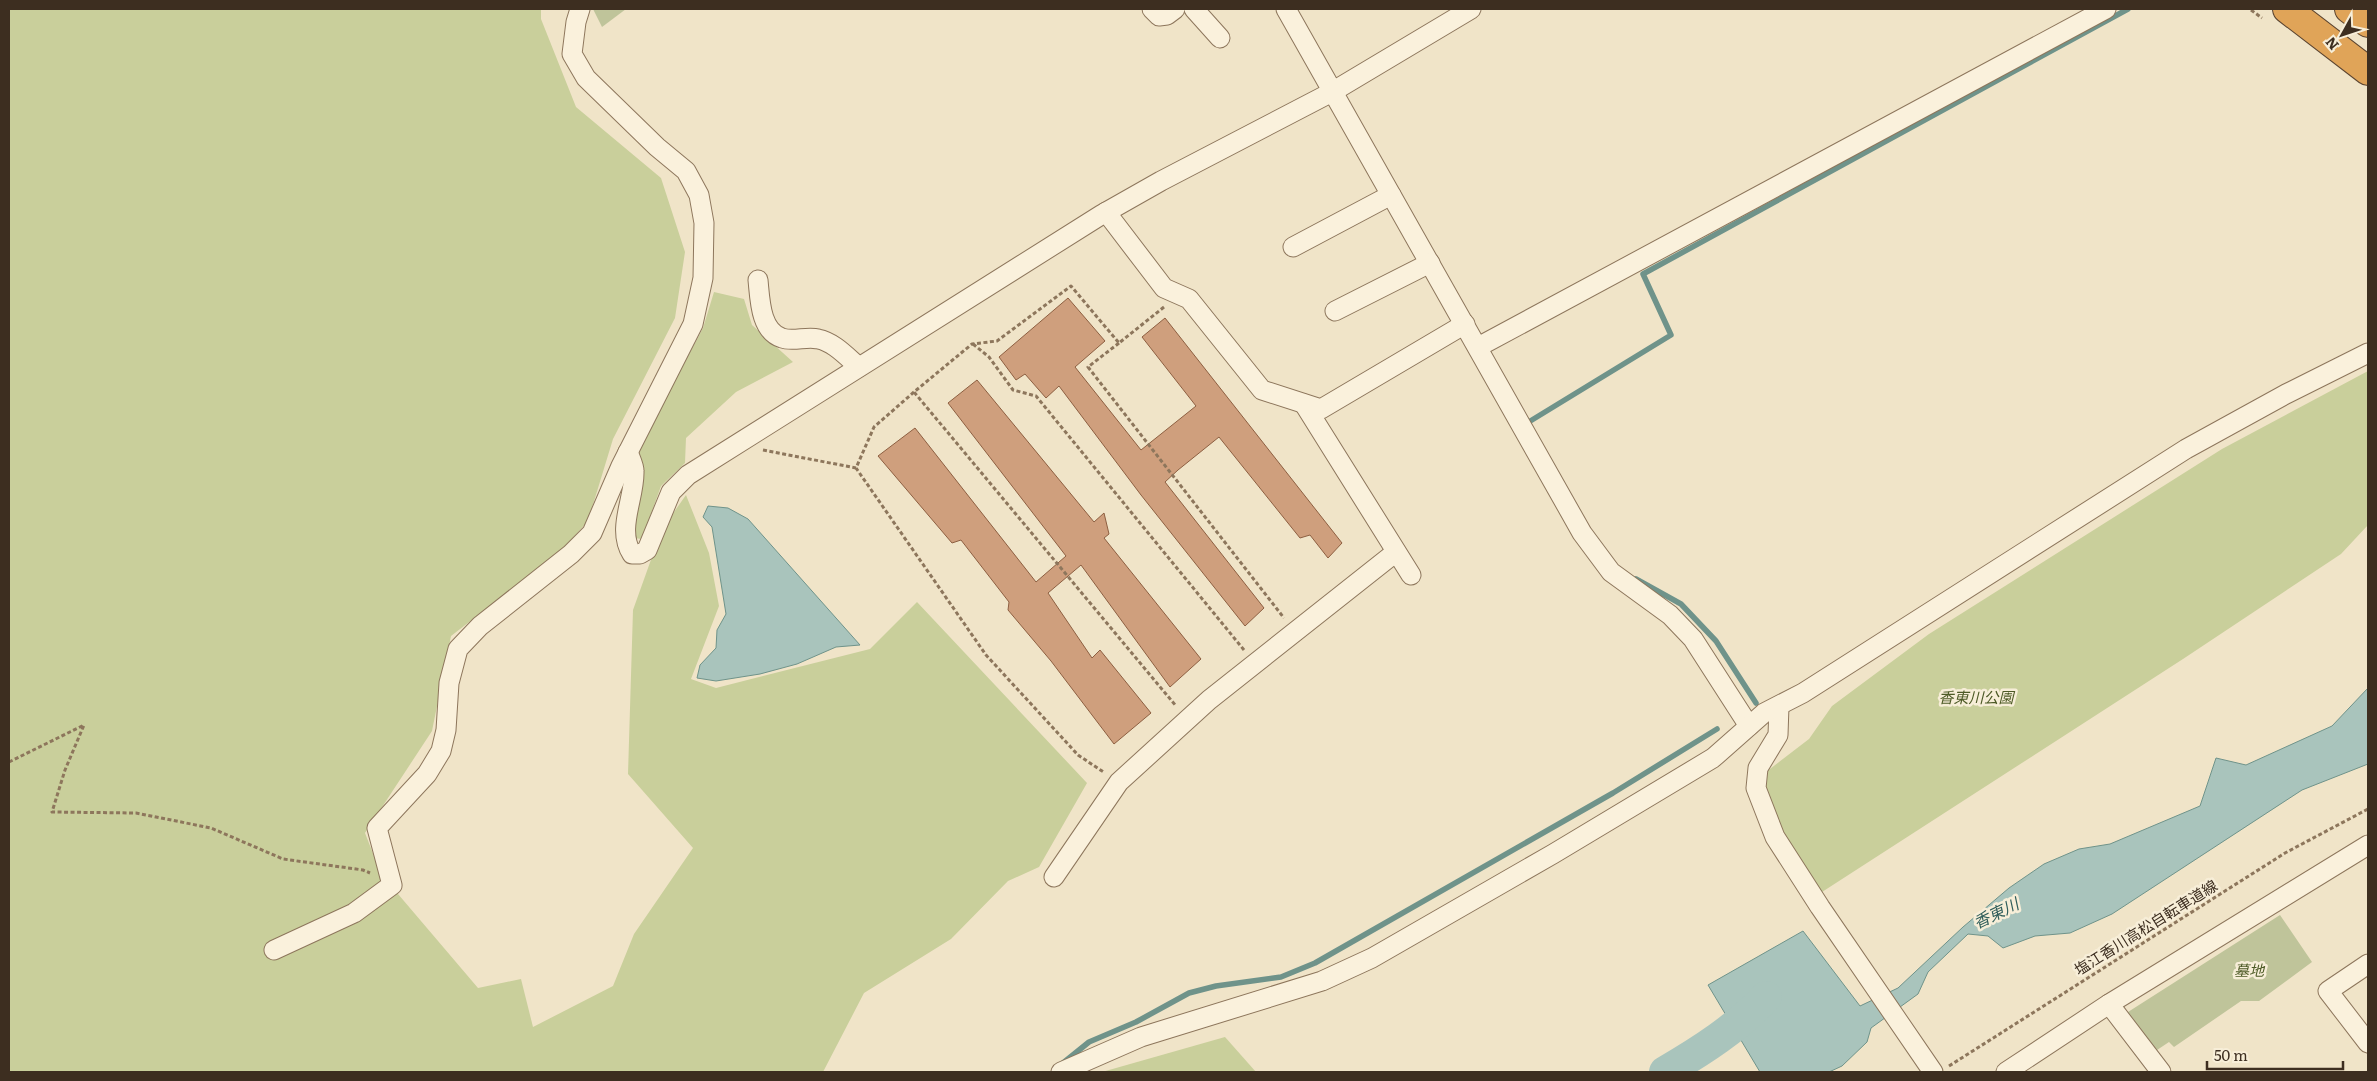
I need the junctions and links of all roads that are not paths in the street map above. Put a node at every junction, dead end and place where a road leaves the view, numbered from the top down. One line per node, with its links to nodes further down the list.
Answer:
1 (580, 9): 27 (street)
2 (1152, 9): 3 (street)
3 (1175, 9)
4 (1194, 9): 12 (street)
5 (1286, 9): 15 (street)
6 (1471, 9): 15 (street)
7 (2106, 9): 23 (street)
8 (2307, 9): 13 (highway)
9 (2350, 9): 11 (highway)
10 (2274, 13): 14 (highway)
11 (2368, 24)
12 (1220, 38)
13 (2368, 57)
14 (2368, 71)
15 (1332, 92): 16 (street); 17 (street)
16 (1391, 195): 18 (street); 19 (street)
17 (1106, 212): 25 (street); 26 (street)
18 (1293, 247)
19 (1430, 263): 21 (street); 22 (street)
20 (758, 280): 25 (street)
21 (1335, 311)
22 (1465, 324): 23 (street); 26 (street)
23 (1478, 347): 31 (street)
24 (2368, 353): 30 (street)
25 (859, 367): 27 (street)
26 (1304, 404): 28 (street)
27 (628, 452): 34 (street)
28 (1396, 552): 29 (street); 33 (street)
29 (1411, 575)
30 (1779, 706): 31 (street); 38 (street)
31 (1749, 726): 39 (street)
32 (2368, 845): 36 (street)
33 (1054, 876)
34 (274, 950)
35 (2368, 964): 37 (street)
36 (2109, 1004): 40 (street); 41 (street)
37 (2368, 1043)
38 (1940, 1070)
39 (1061, 1072)
40 (2006, 1072)
41 (2161, 1072)

